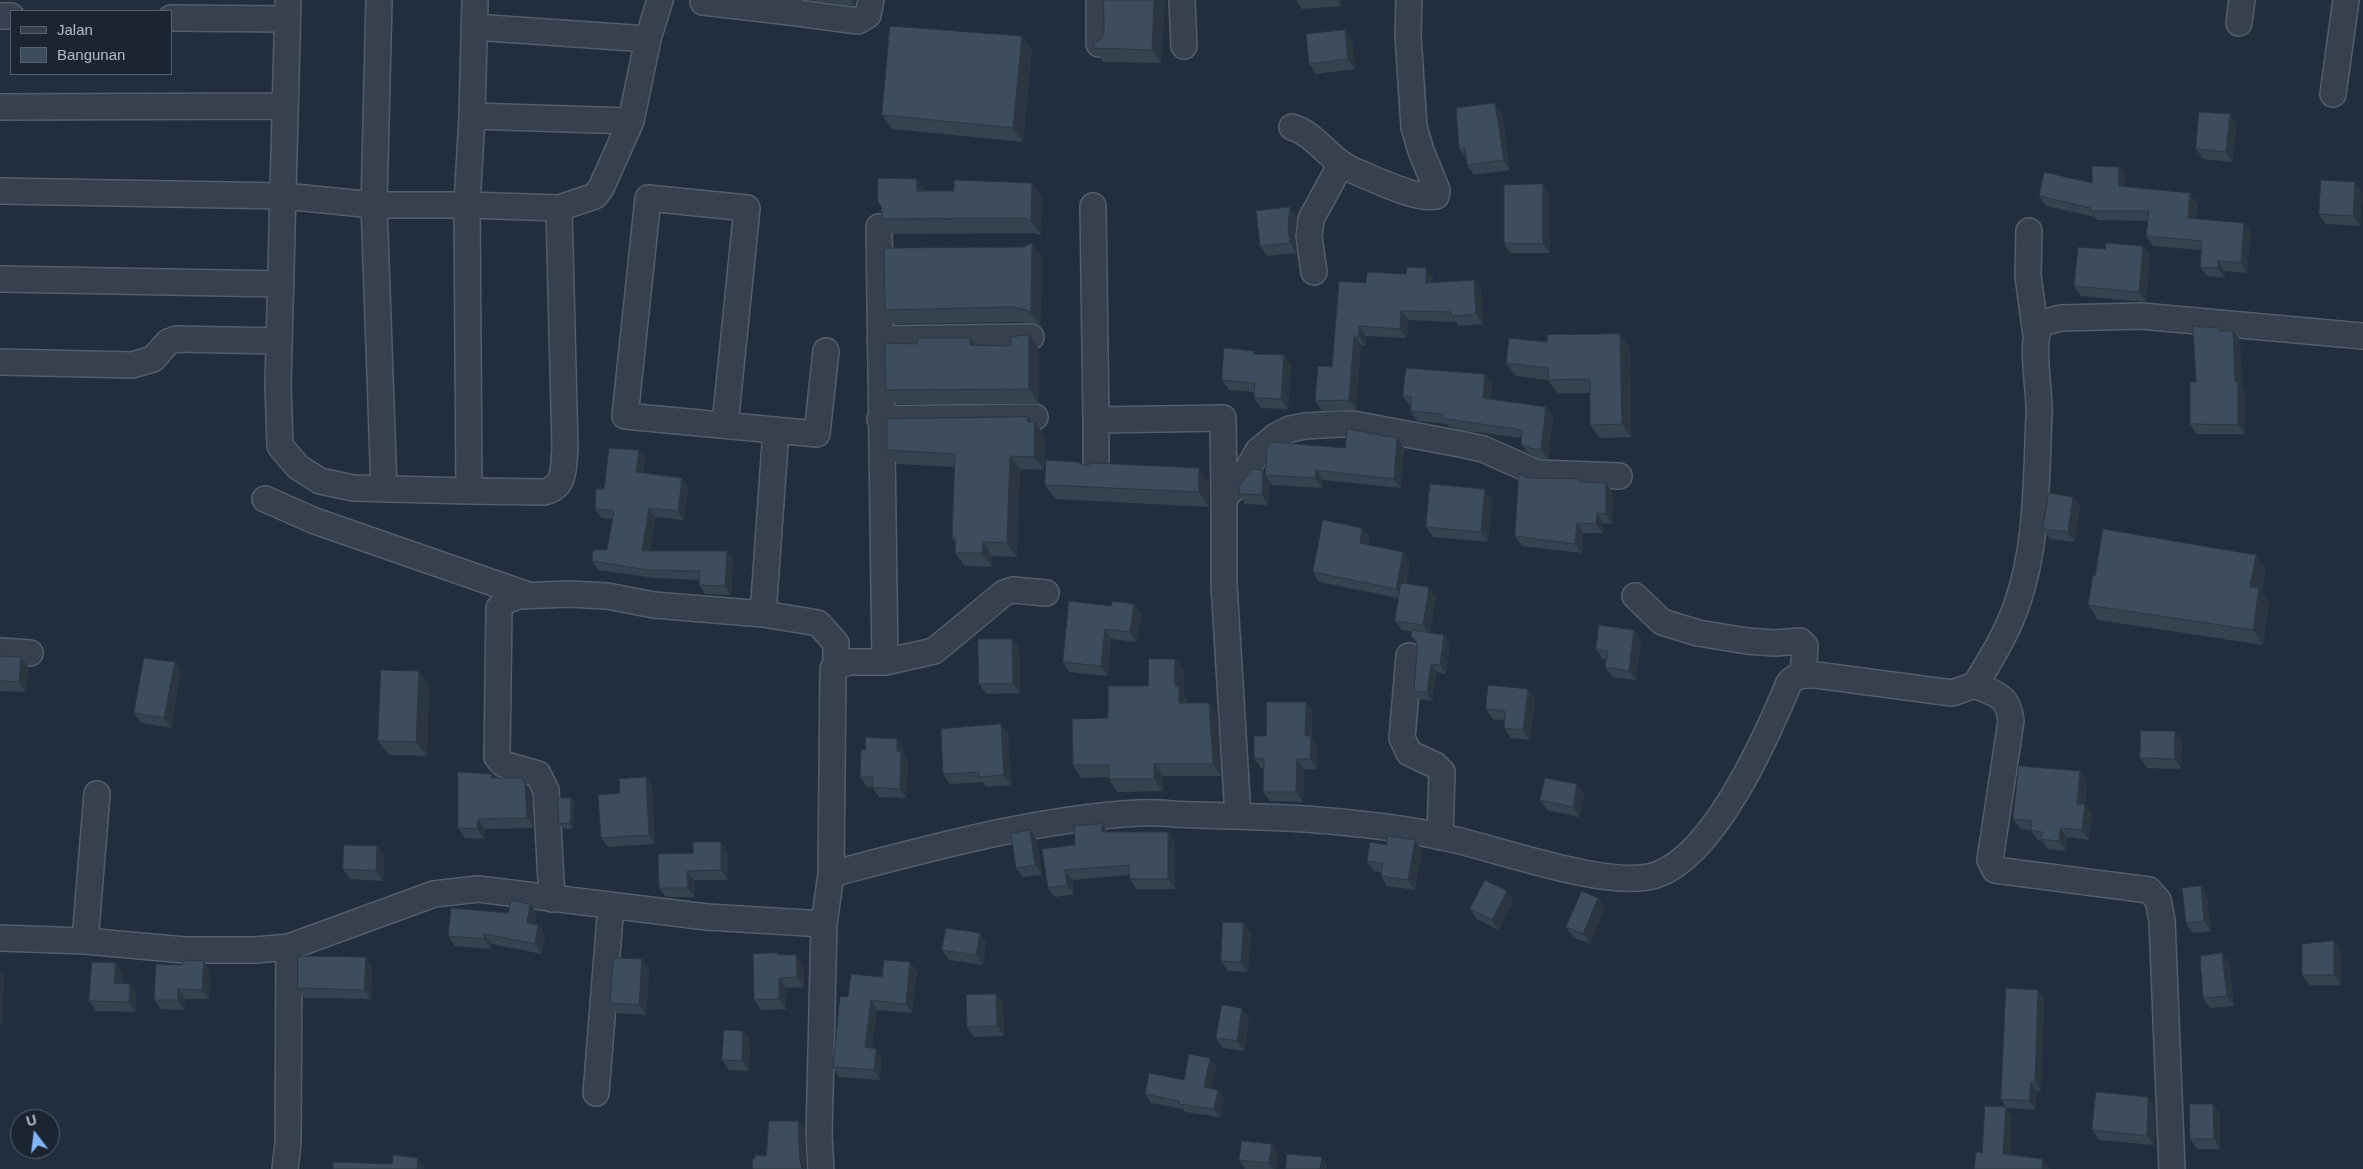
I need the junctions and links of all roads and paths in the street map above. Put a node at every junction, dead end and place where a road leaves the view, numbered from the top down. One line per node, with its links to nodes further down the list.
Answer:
1 (379, 0): 26 (street)
2 (475, 0): 13 (street)
3 (660, 0): 14 (street)
4 (872, 0): 10 (street)
5 (1099, 0): 15 (street)
6 (1182, 0): 16 (street)
7 (1408, 0): 23 (street)
8 (2346, 0): 17 (street)
9 (696, 1): 10 (street)
10 (790, 6)
11 (287, 9): 12 (street); 18 (street)
12 (172, 18)
13 (474, 27): 14 (street); 20 (street)
14 (648, 39): 21 (street)
15 (1099, 44)
16 (1184, 46)
17 (2333, 94)
18 (284, 106): 19 (street); 25 (street)
19 (0, 107)
20 (472, 116): 21 (street); 27 (street)
21 (631, 121): 29 (street)
22 (1292, 128): 23 (street)
23 (1341, 164): 32 (street)
24 (0, 192): 25 (street)
25 (284, 196): 26 (street); 34 (street)
26 (374, 205): 27 (street); 49 (street)
27 (467, 205): 29 (street); 50 (street)
28 (1093, 206): 44 (street)
29 (559, 208): 50 (street)
30 (2029, 231): 35 (street)
31 (885, 241): 38 (street)
32 (1314, 272)
33 (0, 279): 34 (street)
34 (281, 284): 39 (street)
35 (2036, 335): 36 (street); 63 (street)
36 (2363, 336)
37 (1031, 337): 38 (street)
38 (880, 338): 43 (street)
39 (280, 341): 41 (street); 49 (street)
40 (826, 351): 46 (street)
41 (0, 362)
42 (1035, 417): 43 (street)
43 (880, 419): 60 (street)
44 (1096, 420): 47 (street); 51 (street)
45 (725, 426): 45 (street); 46 (street)
46 (776, 430): 56 (street)
47 (1096, 465)
48 (1619, 476): 51 (street)
49 (384, 489): 50 (street)
50 (469, 492)
51 (1224, 498): 65 (street)
52 (265, 499): 54 (street)
53 (1046, 594): 60 (street)
54 (528, 596): 56 (street); 68 (street)
55 (1635, 596): 62 (street)
56 (763, 614): 61 (street)
57 (0, 651): 58 (street)
58 (30, 653)
59 (1409, 656): 66 (street)
60 (885, 662): 61 (street)
61 (836, 666): 67 (street)
62 (1803, 675): 63 (street); 66 (street)
63 (1976, 685): 77 (street)
64 (97, 794): 72 (street)
65 (1238, 816): 66 (street); 67 (street)
66 (1440, 837)
67 (831, 874): 70 (street)
68 (552, 899): 69 (street); 73 (street)
69 (612, 905): 70 (street); 74 (street)
70 (824, 924): 76 (street)
71 (0, 938): 72 (street)
72 (85, 941): 73 (street)
73 (289, 947): 75 (street)
74 (596, 1093)
75 (285, 1169)
76 (821, 1169)
77 (2172, 1169)

